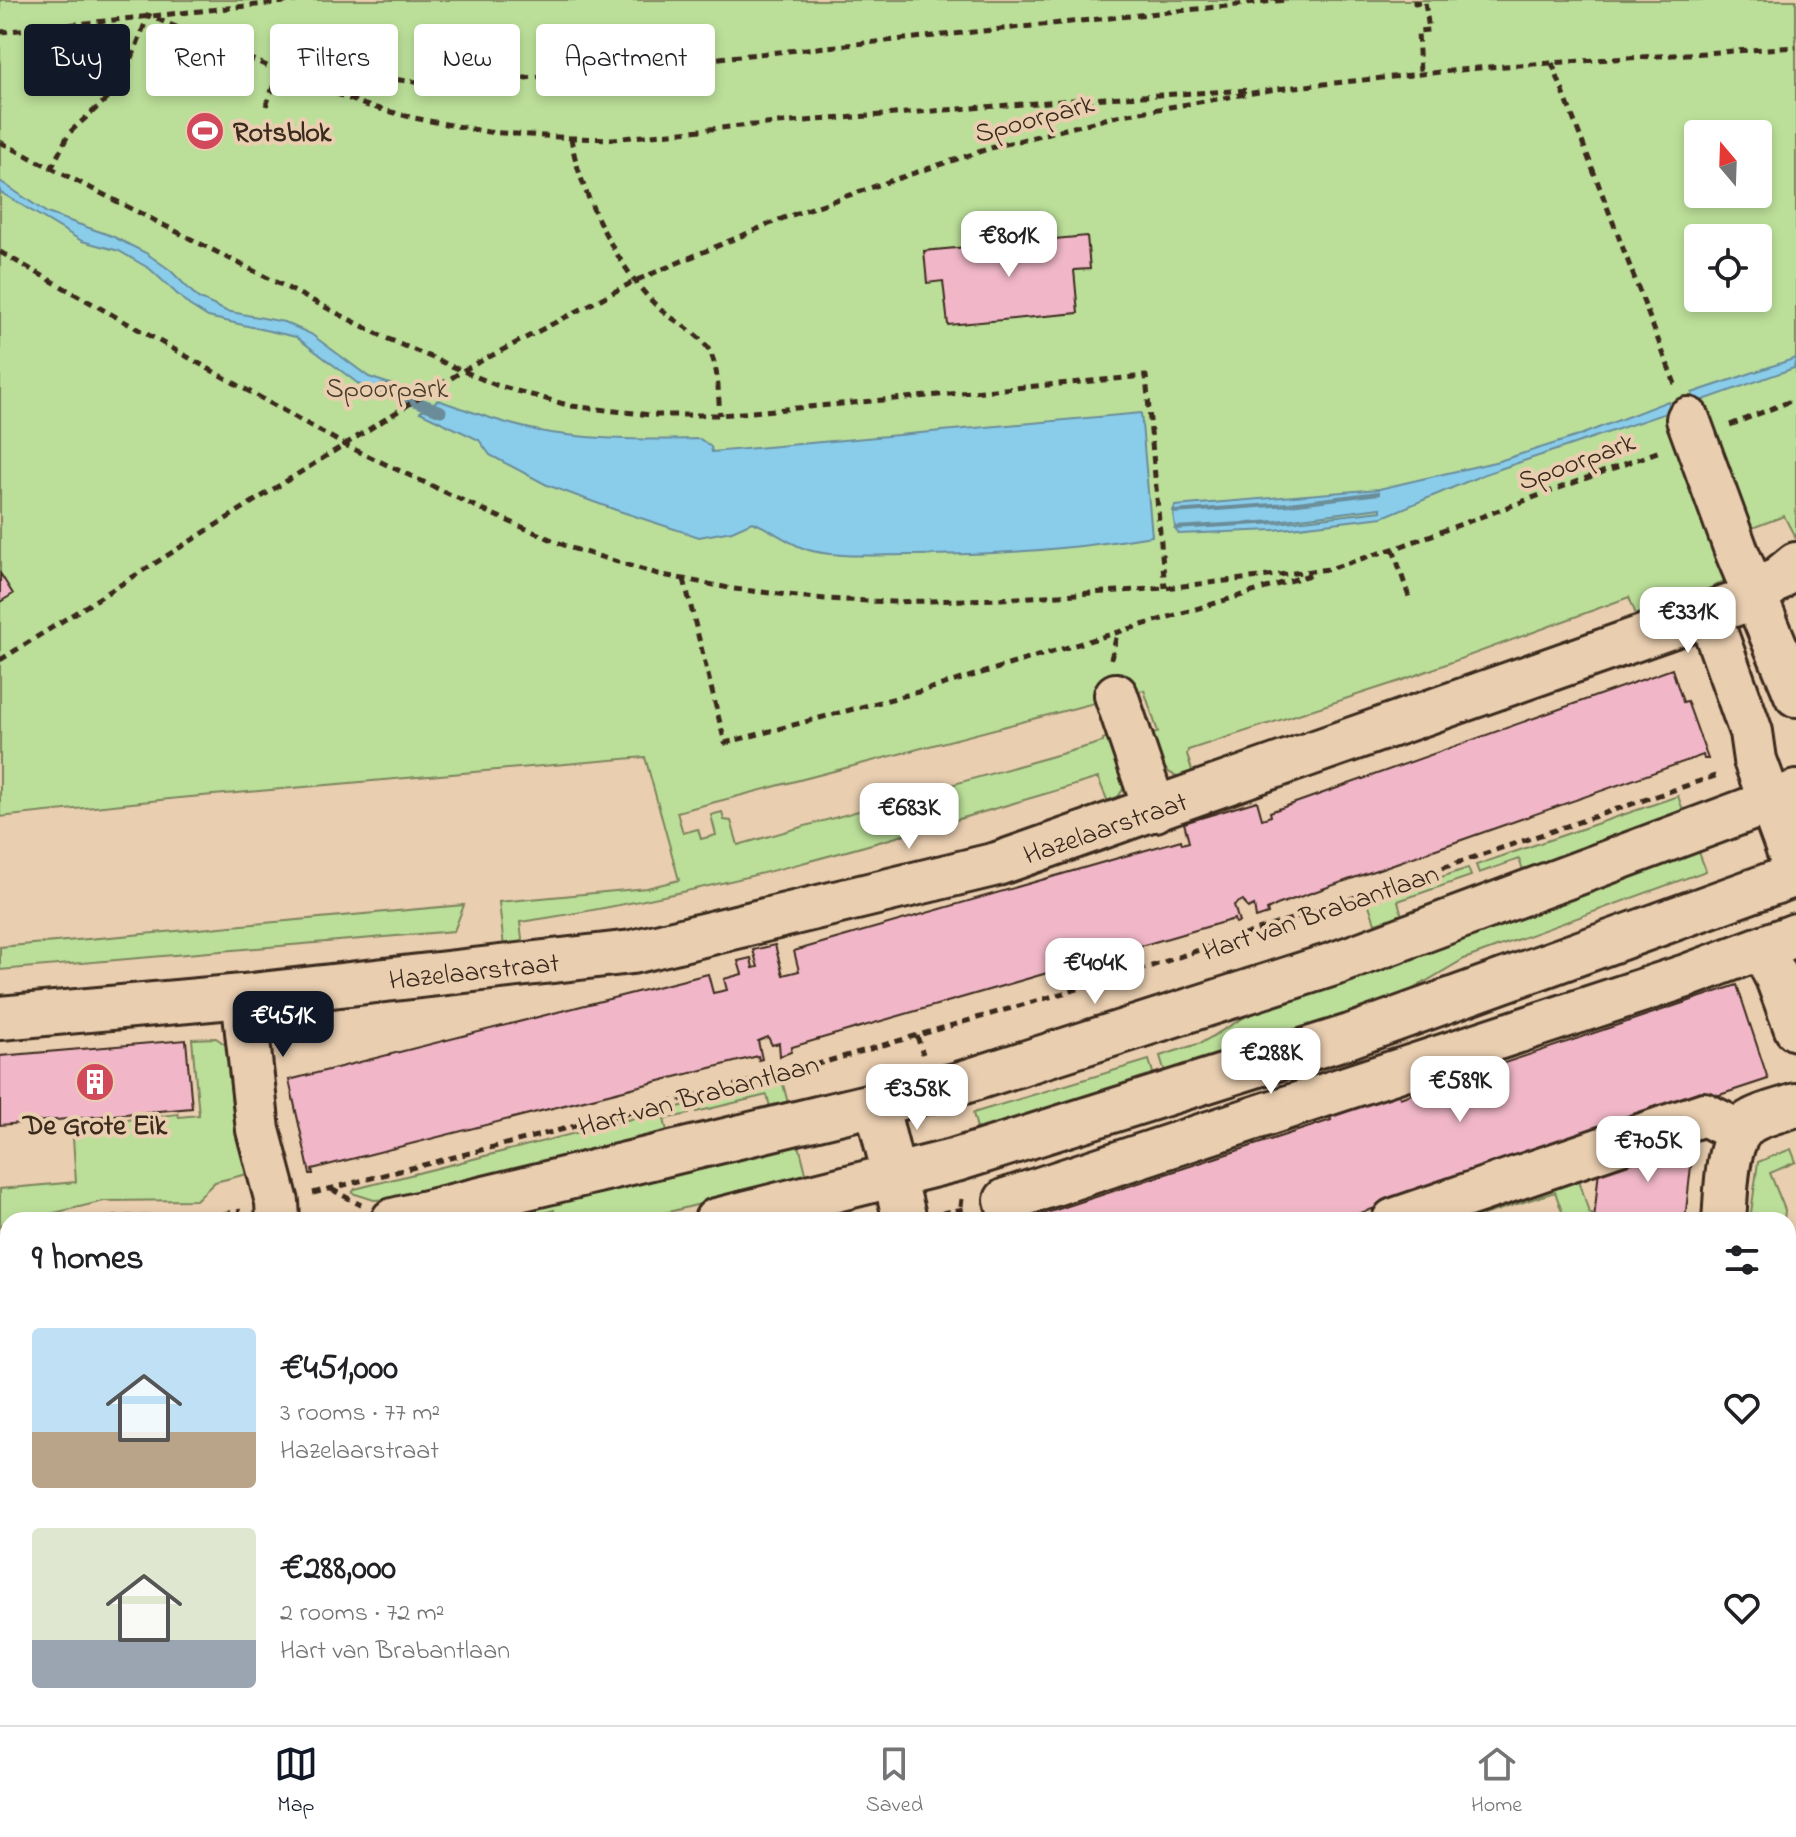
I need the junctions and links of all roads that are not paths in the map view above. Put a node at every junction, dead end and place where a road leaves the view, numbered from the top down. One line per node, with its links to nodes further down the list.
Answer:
1 (1686, 414): 3 (street)
2 (1796, 564): 3 (street, Hazelaarstraat)
3 (1756, 597): 4 (street, Hazelaarstraat); 6 (street)
4 (1709, 614): 7 (street); 8 (street, Hazelaarstraat)
5 (1116, 695): 8 (street)
6 (1796, 695)
7 (1783, 797): 9 (street); 14 (street, Hart van Brabantlaan)
8 (1155, 810): 11 (street, Hazelaarstraat)
9 (1796, 874): 17 (street)
10 (1779, 942): 13 (street); 18 (street)
11 (243, 996): 12 (street, Hazelaarstraat); 19 (street)
12 (0, 1018)
13 (1796, 1029)
14 (876, 1103): 17 (street); 20 (street, Hart van Brabantlaan)
15 (1796, 1105): 16 (street)
16 (1738, 1131): 23 (street); 24 (street)
17 (893, 1175): 21 (street); 22 (street)
18 (1009, 1210)
19 (278, 1211)
20 (426, 1212)
21 (747, 1212)
22 (918, 1212)
23 (1417, 1212)
24 (1725, 1212)

